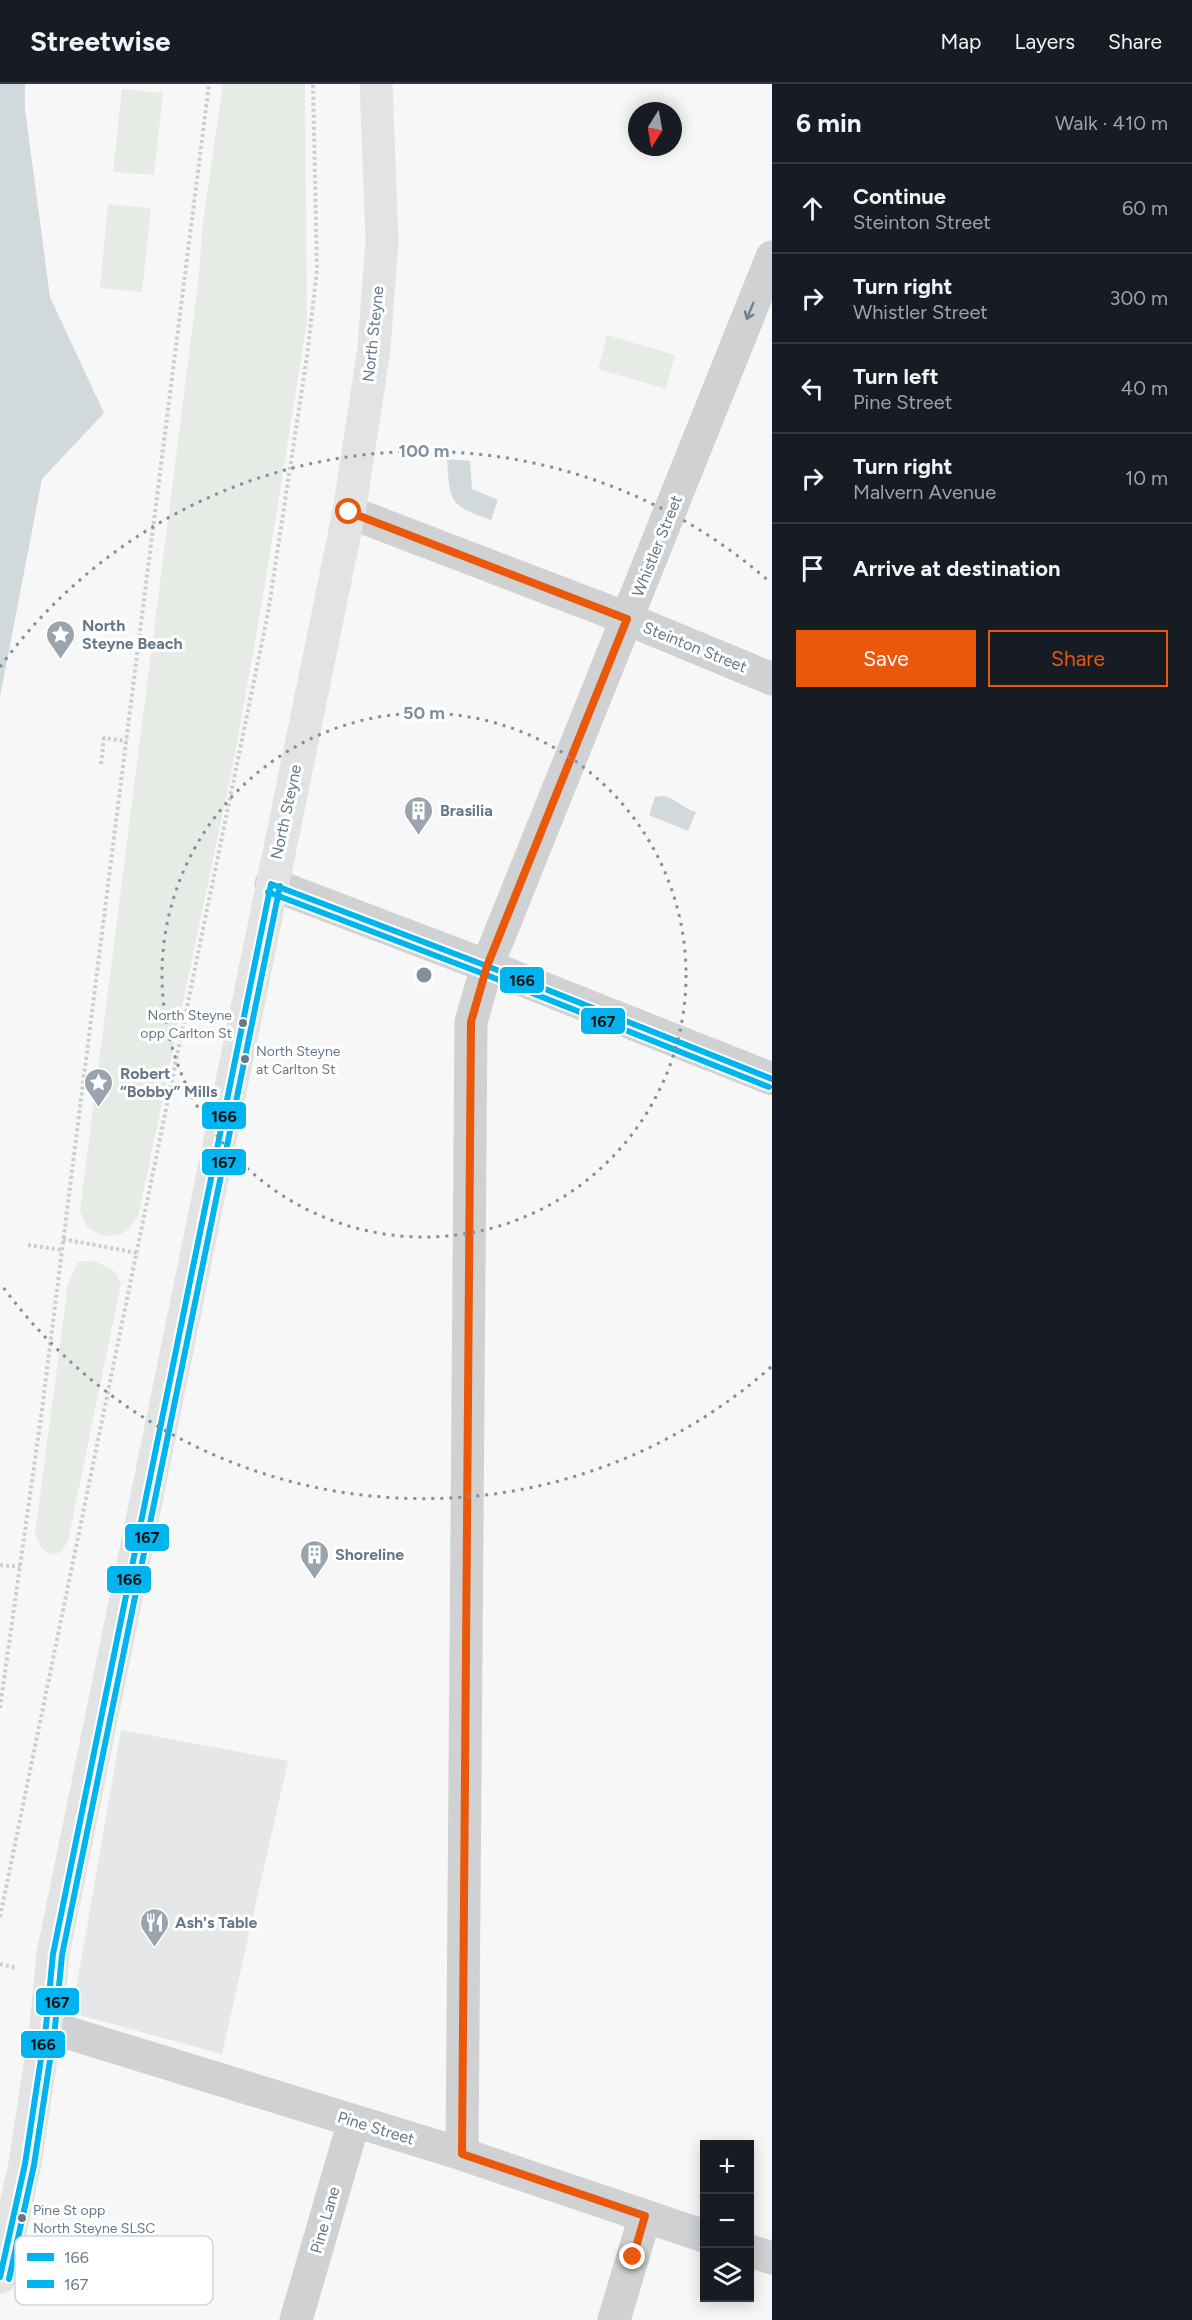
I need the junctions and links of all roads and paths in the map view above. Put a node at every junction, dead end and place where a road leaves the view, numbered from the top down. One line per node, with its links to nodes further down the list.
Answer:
1 (209, 84): 8 (path)
2 (313, 84): 16 (path)
3 (376, 84): 5 (main road, North Steyne)
4 (772, 257): 6 (street, Whistler Street, one-way to 6)
5 (349, 512): 6 (street, Steinton Street); 10 (main road, North Steyne)
6 (627, 619): 7 (street, Steinton Street); 11 (street, Whistler Street)
7 (772, 679)
8 (127, 741): 9 (path); 13 (path)
9 (101, 764)
10 (271, 884): 11 (street); 21 (main road, North Steyne)
11 (487, 966): 12 (street); 23 (street, Whistler Street)
12 (772, 1079)
13 (63, 1239): 15 (path); 16 (path)
14 (28, 1245): 15 (path)
15 (61, 1250): 18 (path)
16 (137, 1252): 20 (path)
17 (0, 1565): 18 (path)
18 (20, 1567): 19 (path)
19 (0, 1708)
20 (0, 1917)
21 (46, 2026): 22 (street, Pine Street); 28 (main road, North Steyne)
22 (354, 2121): 23 (street, Pine Street); 29 (street, Pine Lane)
23 (462, 2154): 24 (street, Pine Street)
24 (645, 2216): 25 (street, Pine Street); 30 (street)
25 (700, 2234)
26 (754, 2252): 27 (street)
27 (772, 2258)
28 (0, 2277)
29 (296, 2320)
30 (614, 2320)

